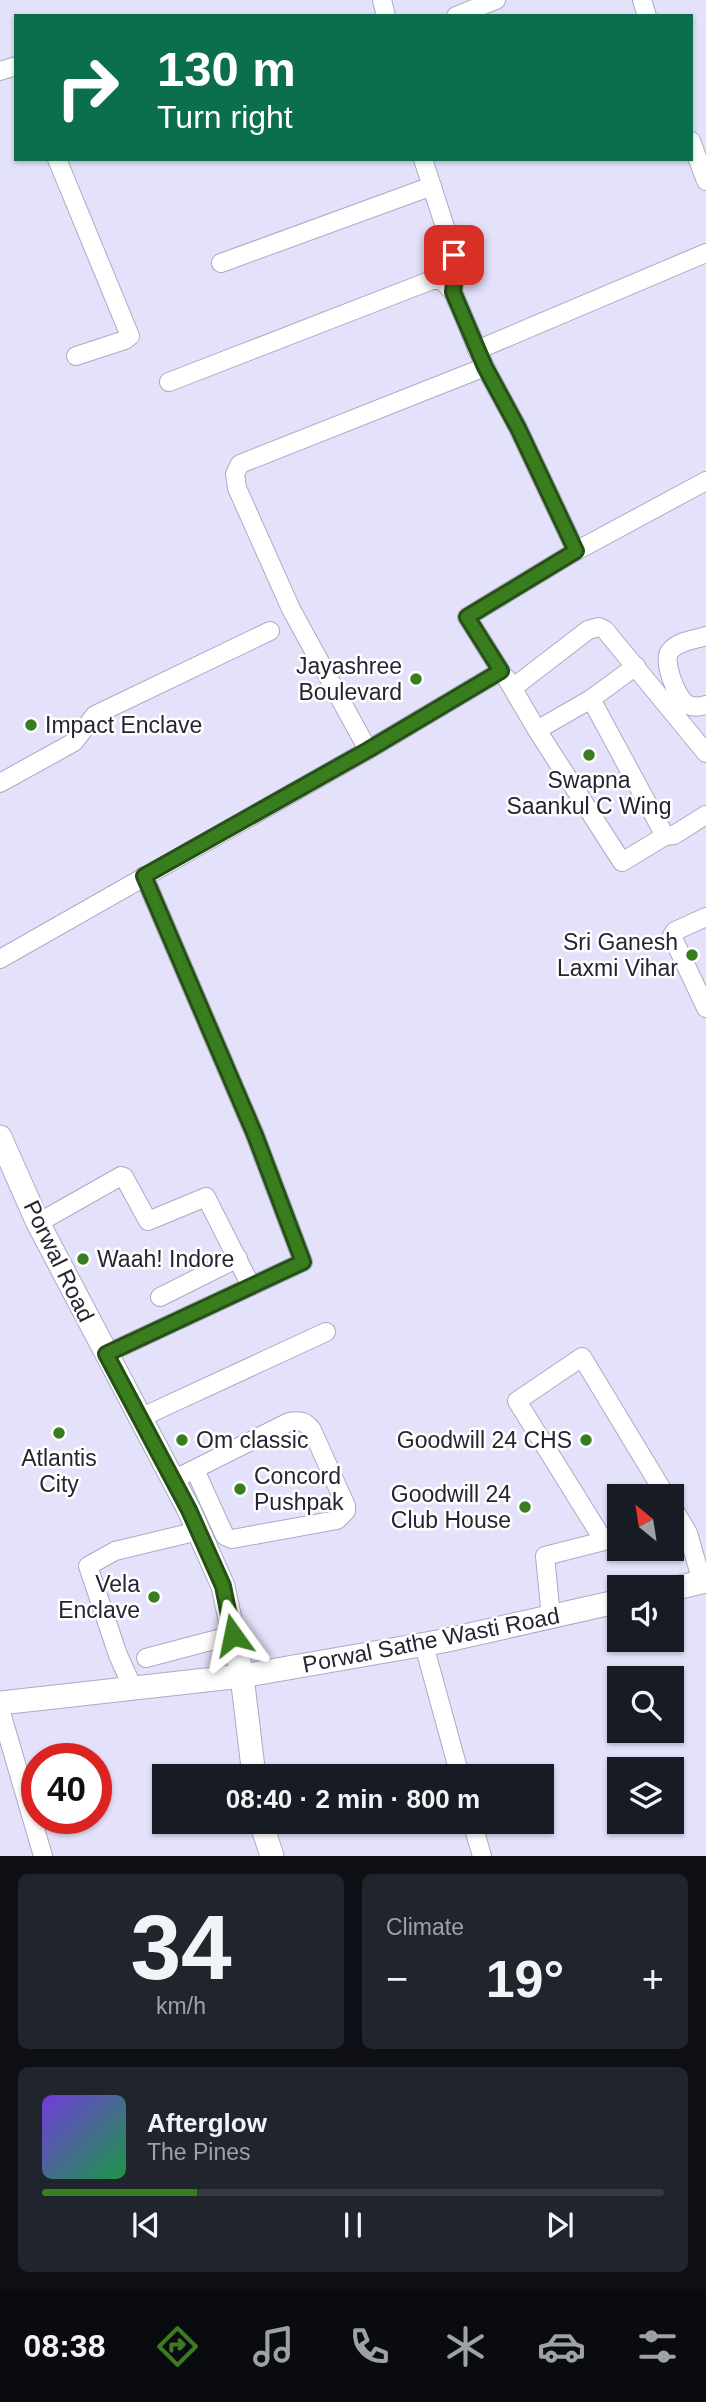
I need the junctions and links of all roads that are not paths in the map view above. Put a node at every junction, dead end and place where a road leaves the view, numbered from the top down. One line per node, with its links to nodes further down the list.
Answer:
1 (496, 0): 2 (street)
2 (461, 14)
3 (693, 146): 6 (street)
4 (58, 161): 12 (street)
5 (424, 161): 7 (street)
6 (706, 180)
7 (432, 186): 9 (street); 10 (street)
8 (706, 253): 11 (street)
9 (221, 263)
10 (453, 292): 11 (street); 14 (street)
11 (477, 350): 13 (street)
12 (76, 356)
13 (485, 367): 16 (street); 25 (street)
14 (169, 382)
15 (706, 481): 16 (street)
16 (576, 551): 20 (street)
17 (270, 631): 27 (street)
18 (706, 636): 23 (street)
19 (636, 666): 21 (street); 22 (street); 26 (street)
20 (501, 671): 21 (street); 25 (street)
21 (514, 687): 24 (street)
22 (591, 699): 24 (street); 29 (street)
23 (706, 705)
24 (537, 730): 29 (street)
25 (368, 750): 30 (street)
26 (706, 753)
27 (0, 783)
28 (706, 816): 29 (street)
29 (665, 836)
30 (144, 876): 32 (street); 37 (street)
31 (706, 917): 33 (street)
32 (0, 959)
33 (706, 1008)
34 (0, 1137): 35 (street, Porwal Road)
35 (38, 1223): 36 (street); 40 (street, Porwal Road)
36 (238, 1258): 37 (street); 38 (street)
37 (251, 1286): 40 (street)
38 (160, 1297)
39 (326, 1332): 41 (street)
40 (106, 1354): 41 (street, Porwal Road)
41 (140, 1418): 43 (street, Porwal Road)
42 (195, 1470): 42 (street); 43 (street)
43 (173, 1480): 46 (street, Porwal Road)
44 (659, 1484): 50 (street)
45 (684, 1526): 47 (street)
46 (198, 1531): 51 (street, Porwal Road); 55 (street)
47 (704, 1582): 48 (street)
48 (684, 1586)
49 (607, 1604): 50 (street, Porwal Sathe Wasti Road)
50 (551, 1617): 52 (street, Porwal Sathe Wasti Road)
51 (233, 1635): 53 (street); 54 (street, Porwal Road)
52 (424, 1645): 54 (street, Porwal Sathe Wasti Road); 59 (street)
53 (146, 1657)
54 (242, 1676): 55 (street, Porwal Sathe Wasti Road); 58 (street, Porwal Road)
55 (133, 1688): 56 (street, Porwal Sathe Wasti Road)
56 (0, 1703)
57 (0, 1709): 62 (street)
58 (253, 1764)
59 (457, 1764)
60 (265, 1834): 63 (street)
61 (476, 1834): 64 (street)
62 (43, 1856)
63 (272, 1856)
64 (482, 1856)

